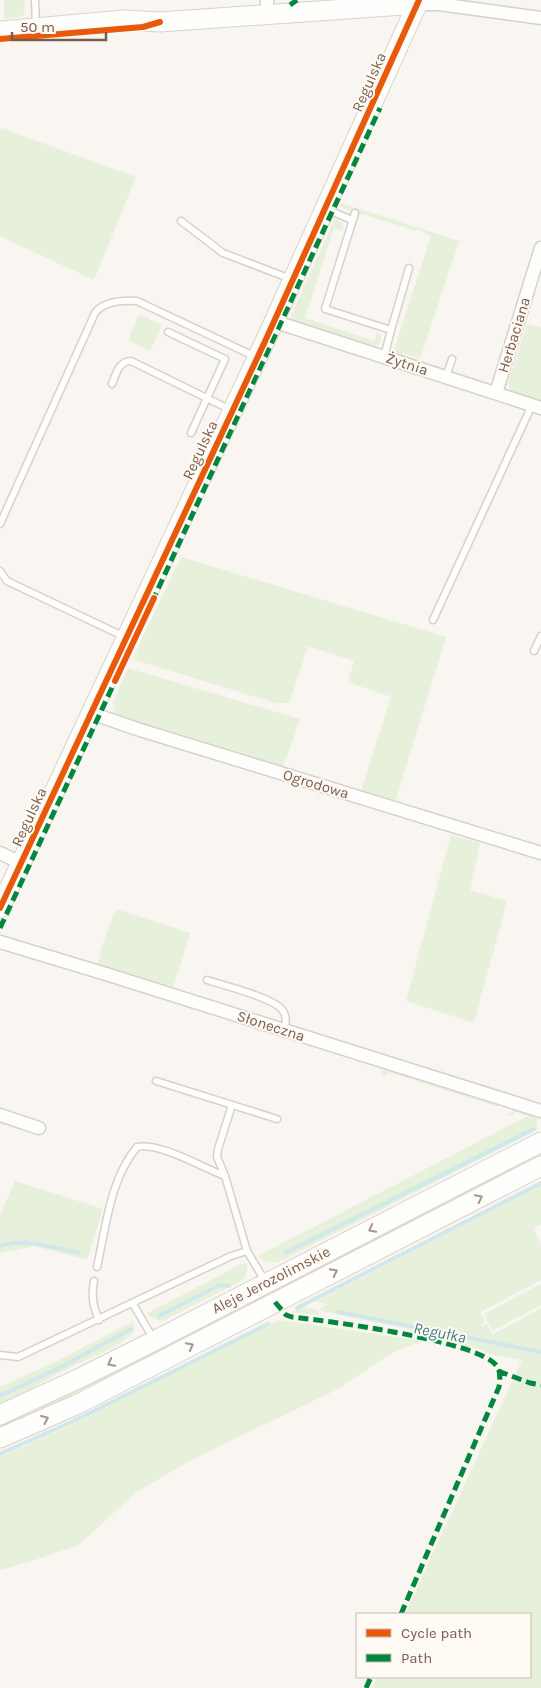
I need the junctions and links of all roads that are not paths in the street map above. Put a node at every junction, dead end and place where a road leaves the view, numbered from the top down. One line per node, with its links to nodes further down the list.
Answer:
1 (35, 0): 5 (lane)
2 (418, 2): 3 (street); 4 (street); 7 (street, Regulska)
3 (267, 7): 5 (street)
4 (541, 18)
5 (36, 27): 6 (street)
6 (0, 31)
7 (325, 209): 11 (street, Regulska); 13 (lane)
8 (181, 221): 11 (lane)
9 (541, 248): 20 (street, Herbaciana)
10 (409, 268): 13 (lane)
11 (292, 279): 12 (street, Regulska)
12 (274, 321): 15 (street, Żytnia); 16 (street, Regulska)
13 (391, 330): 15 (lane)
14 (168, 332): 21 (lane)
15 (384, 357): 18 (street, Żytnia)
16 (257, 358): 23 (street, Regulska); 25 (lane)
17 (452, 359): 18 (lane)
18 (446, 377): 20 (street, Żytnia)
19 (112, 384): 21 (lane)
20 (496, 393): 22 (street, Żytnia)
21 (207, 398): 23 (lane); 24 (lane)
22 (536, 406): 27 (lane)
23 (232, 411): 29 (street, Regulska)
24 (191, 432)
25 (0, 524)
26 (0, 571): 29 (lane)
27 (433, 620)
28 (541, 636): 30 (lane)
29 (126, 637): 31 (street, Regulska)
30 (534, 651)
31 (91, 713): 33 (street, Ogrodowa); 34 (street, Regulska)
32 (0, 853): 34 (street)
33 (541, 853)
34 (21, 864): 35 (street, Regulska)
35 (0, 908)
36 (0, 942): 38 (street, Słoneczna)
37 (207, 980): 38 (lane)
38 (284, 1030): 41 (street, Słoneczna)
39 (156, 1081): 40 (lane)
40 (232, 1105): 43 (lane); 47 (lane)
41 (541, 1111)
42 (0, 1115): 44 (street)
43 (277, 1119)
44 (39, 1128)
45 (541, 1142): 51 (street, Aleje Jerozolimskie, one-way to 51)
46 (541, 1166): 57 (street, Aleje Jerozolimskie, one-way to 46)
47 (226, 1176): 48 (lane); 49 (lane)
48 (247, 1251): 51 (lane); 52 (lane)
49 (97, 1267)
50 (94, 1281): 53 (lane)
51 (266, 1283): 54 (street, Aleje Jerozolimskie)
52 (133, 1304): 53 (lane); 54 (lane)
53 (99, 1320): 55 (lane)
54 (154, 1341): 56 (street, Aleje Jerozolimskie, one-way to 56)
55 (0, 1355)
56 (0, 1415)
57 (0, 1438)

